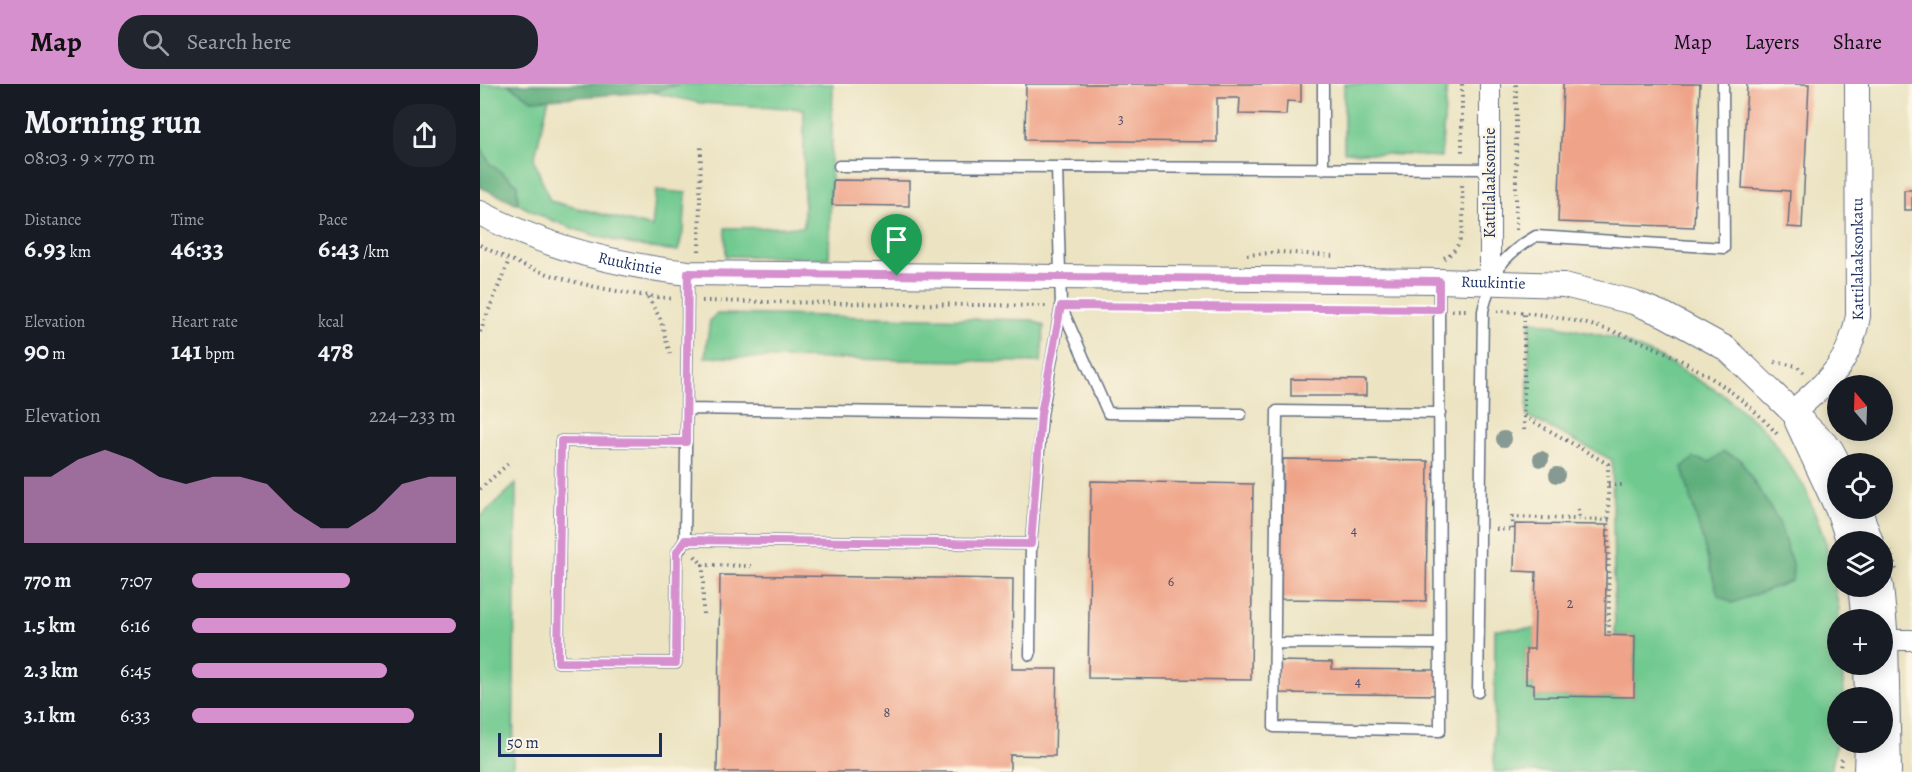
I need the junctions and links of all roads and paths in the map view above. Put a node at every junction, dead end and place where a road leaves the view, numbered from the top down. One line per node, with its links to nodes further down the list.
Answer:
1 (1323, 84): 10 (lane)
2 (1490, 84): 9 (street, Kattilalaaksontie)
3 (1516, 84): 13 (path)
4 (1723, 84): 13 (lane)
5 (1857, 84): 26 (street, Kattilalaaksonkatu)
6 (701, 147): 15 (path)
7 (839, 166): 8 (lane)
8 (1057, 168): 10 (lane); 16 (lane)
9 (1490, 168): 10 (lane); 18 (street, Kattilalaaksontie)
10 (1323, 169)
11 (480, 213): 15 (street, Ruukintie)
12 (480, 245): 14 (path)
13 (1519, 246): 18 (lane)
14 (509, 260): 19 (path); 24 (path)
15 (693, 273): 16 (street, Ruukintie); 19 (lane)
16 (1062, 276): 17 (street, Ruukintie); 20 (lane)
17 (1439, 281): 18 (street, Ruukintie); 21 (lane)
18 (1490, 282): 22 (lane); 26 (street, Ruukintie)
19 (688, 301): 20 (path); 25 (lane)
20 (1061, 306): 21 (path); 28 (lane); 29 (lane)
21 (1439, 309): 22 (path); 27 (lane)
22 (1483, 311): 23 (path); 44 (lane)
23 (1524, 312): 30 (path); 32 (path)
24 (480, 332)
25 (687, 409): 28 (lane); 33 (lane)
26 (1793, 412): 34 (street, Ruukintie); 45 (street)
27 (1440, 413): 53 (lane); 54 (lane)
28 (1041, 414): 47 (lane)
29 (1242, 414)
30 (1524, 416): 31 (path); 36 (path)
31 (1524, 430)
32 (1782, 440)
33 (686, 442): 46 (lane); 46 (lane)
34 (1834, 453)
35 (508, 464): 38 (path)
36 (1608, 485): 37 (path); 43 (path)
37 (1625, 485)
38 (480, 489)
39 (1578, 509): 42 (path)
40 (1526, 510): 41 (path)
41 (1526, 518): 42 (path); 44 (path)
42 (1579, 519): 43 (path)
43 (1610, 520): 50 (path)
44 (1480, 529): 57 (lane)
45 (1845, 531)
46 (685, 540): 47 (lane)
47 (1031, 544): 55 (lane)
48 (751, 566): 49 (path)
49 (703, 614)
50 (1609, 635)
51 (1893, 640): 52 (street)
52 (1912, 640)
53 (1274, 643): 54 (lane); 54 (lane)
54 (1440, 644)
55 (1030, 655)
56 (1885, 675): 60 (street)
57 (1478, 692)
58 (1867, 753): 59 (street)
59 (1866, 772)
60 (1889, 772)

